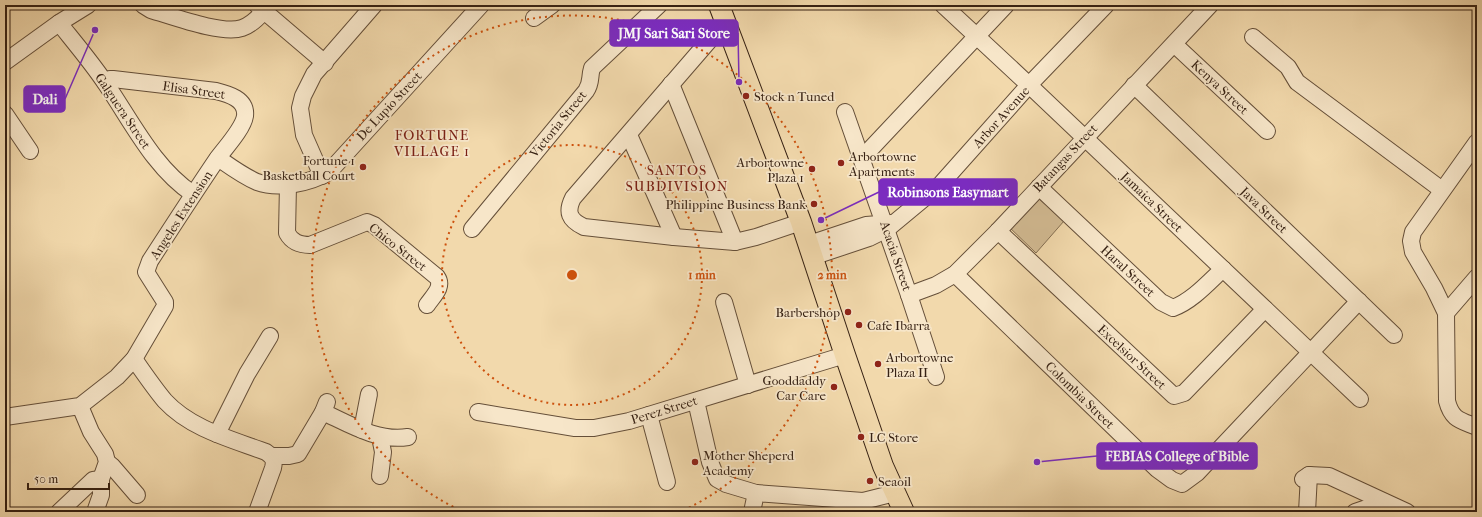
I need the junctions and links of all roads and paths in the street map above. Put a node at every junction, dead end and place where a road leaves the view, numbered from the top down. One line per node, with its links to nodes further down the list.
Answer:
1 (143, 5): 11 (street)
2 (374, 5): 19 (street)
3 (481, 5): 33 (street, De Lupio Street)
4 (552, 5): 13 (street)
5 (659, 5): 40 (street, Victoria Street)
6 (943, 5): 15 (street, Jamaica Street)
7 (1006, 5): 15 (street)
8 (1106, 5): 22 (street, Arbor Avenue)
9 (1210, 5): 17 (street, Batangas Street)
10 (77, 8): 14 (street)
11 (261, 8): 19 (street)
12 (723, 13): 21 (street); 38 (main road)
13 (534, 18)
14 (59, 23): 18 (street); 20 (street, Galguera Street)
15 (976, 36): 22 (street, Jamaica Street); 32 (street)
16 (1253, 38): 36 (street)
17 (1174, 44): 23 (street, Batangas Street); 26 (street, Kenya Street)
18 (5, 62)
19 (325, 63): 33 (street)
20 (105, 82): 31 (street, Elisa Street); 37 (street, Galguera Street)
21 (671, 84): 27 (street); 43 (street)
22 (1029, 85): 28 (street, Jamaica Street); 39 (street, Arbor Avenue)
23 (1134, 85): 28 (street, Batangas Street); 49 (street, Java Street)
24 (846, 112): 32 (street, Acacia Street)
25 (5, 114): 30 (street)
26 (1267, 131)
27 (628, 135): 42 (street); 42 (street)
28 (1084, 137): 35 (street, Batangas Street); 45 (street, Jamaica Street)
29 (1477, 142): 36 (street)
30 (30, 151)
31 (218, 158): 34 (street, De Lupio Street); 37 (street, Angeles Extension)
32 (862, 158): 39 (street, Acacia Street)
33 (322, 176): 34 (street, De Lupio Street)
34 (288, 185): 51 (street, Chico Street)
35 (1039, 187): 41 (street, Batangas Street); 45 (street, Haral Street)
36 (1442, 190): 53 (street)
37 (193, 194): 58 (street, Angeles Extension)
38 (801, 222): 43 (street); 44 (main road)
39 (888, 225): 44 (street, Arbor Avenue); 48 (street, Acacia Street)
40 (472, 229)
41 (998, 231): 46 (street, Batangas Street); 52 (street, Excelsior Street)
42 (674, 237): 43 (street)
43 (735, 242)
44 (817, 248): 57 (main road)
45 (1223, 270): 52 (street, Jamaica Street)
46 (955, 274): 48 (street, Batangas Street); 56 (street, Colombia Street)
47 (1477, 277): 53 (street)
48 (909, 295): 59 (street, Acacia Street)
49 (1359, 301): 54 (street, Java Street); 56 (street, Colombia Street)
50 (724, 302): 60 (street)
51 (427, 305)
52 (1265, 309): 56 (street, Jamaica Street)
53 (1446, 313): 68 (street)
54 (1394, 335)
55 (270, 336): 70 (street)
56 (1310, 352): 62 (street, Jamaica Street)
57 (844, 355): 60 (street, Perez Street); 79 (main road)
58 (134, 359): 64 (street, Angeles Extension); 70 (street)
59 (936, 377)
60 (748, 385): 63 (street, Perez Street)
61 (369, 394): 69 (street)
62 (1360, 399)
63 (696, 401): 66 (street, Perez Street); 78 (street)
64 (80, 406): 67 (street); 74 (street)
65 (478, 412): 66 (street, Perez Street)
66 (649, 415): 77 (street)
67 (5, 417)
68 (1477, 427)
69 (362, 430): 71 (street); 73 (street)
70 (217, 434): 73 (street)
71 (380, 437): 72 (street); 75 (street)
72 (408, 437)
73 (272, 456): 84 (street)
74 (107, 462): 76 (street); 80 (street)
75 (380, 476)
76 (101, 479): 82 (street); 83 (street)
77 (668, 482)
78 (756, 493): 79 (street); 85 (street)
79 (895, 493): 86 (main road)
80 (137, 495)
81 (1384, 502): 87 (street); 88 (street); 89 (street)
82 (59, 512)
83 (95, 512)
84 (256, 512)
85 (752, 512)
86 (904, 512)
87 (1307, 512)
88 (1355, 512)
89 (1407, 512)

